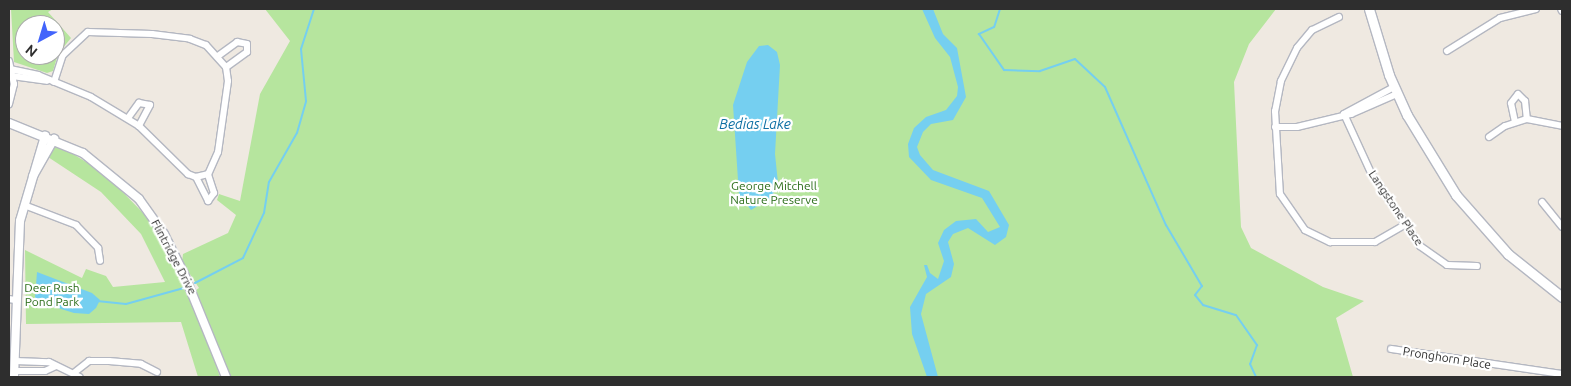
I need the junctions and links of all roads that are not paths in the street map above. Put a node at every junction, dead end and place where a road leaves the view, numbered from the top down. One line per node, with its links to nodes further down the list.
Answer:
1 (1369, 9): 10 (main road)
2 (1536, 9): 4 (street)
3 (1339, 17): 19 (street)
4 (1447, 51)
5 (218, 56): 7 (street); 7 (street); 9 (street)
6 (9, 61): 8 (street)
7 (226, 68): 23 (street)
8 (10, 72): 9 (street); 11 (street)
9 (54, 82): 13 (street)
10 (1396, 90): 12 (street); 32 (main road)
11 (9, 104)
12 (1344, 114): 19 (street); 28 (street, Langstone Place)
13 (128, 118): 17 (street); 17 (street)
14 (1527, 119): 15 (street); 15 (street); 18 (street)
15 (1514, 122): 21 (street)
16 (9, 123): 20 (street, Flintridge Drive)
17 (139, 126): 25 (street)
18 (1562, 126)
19 (1275, 127): 28 (street)
20 (44, 136): 22 (street, Flintridge Drive); 24 (street)
21 (1489, 137)
22 (54, 139): 24 (street); 42 (street, Flintridge Drive)
23 (208, 174): 25 (street); 25 (street)
24 (33, 176): 27 (street)
25 (196, 177)
26 (1542, 202): 29 (street)
27 (24, 205): 30 (street); 33 (street)
28 (1405, 225): 31 (street, Langstone Place)
29 (1562, 227)
30 (100, 261)
31 (1477, 266)
32 (1562, 297)
33 (12, 299): 34 (street)
34 (12, 309): 36 (street)
35 (1390, 349): 40 (street, Pronghorn Place)
36 (15, 361): 37 (street); 39 (street)
37 (56, 366): 39 (street); 41 (street)
38 (157, 372): 41 (street)
39 (14, 374)
40 (1562, 374)
41 (77, 375)
42 (226, 377)

